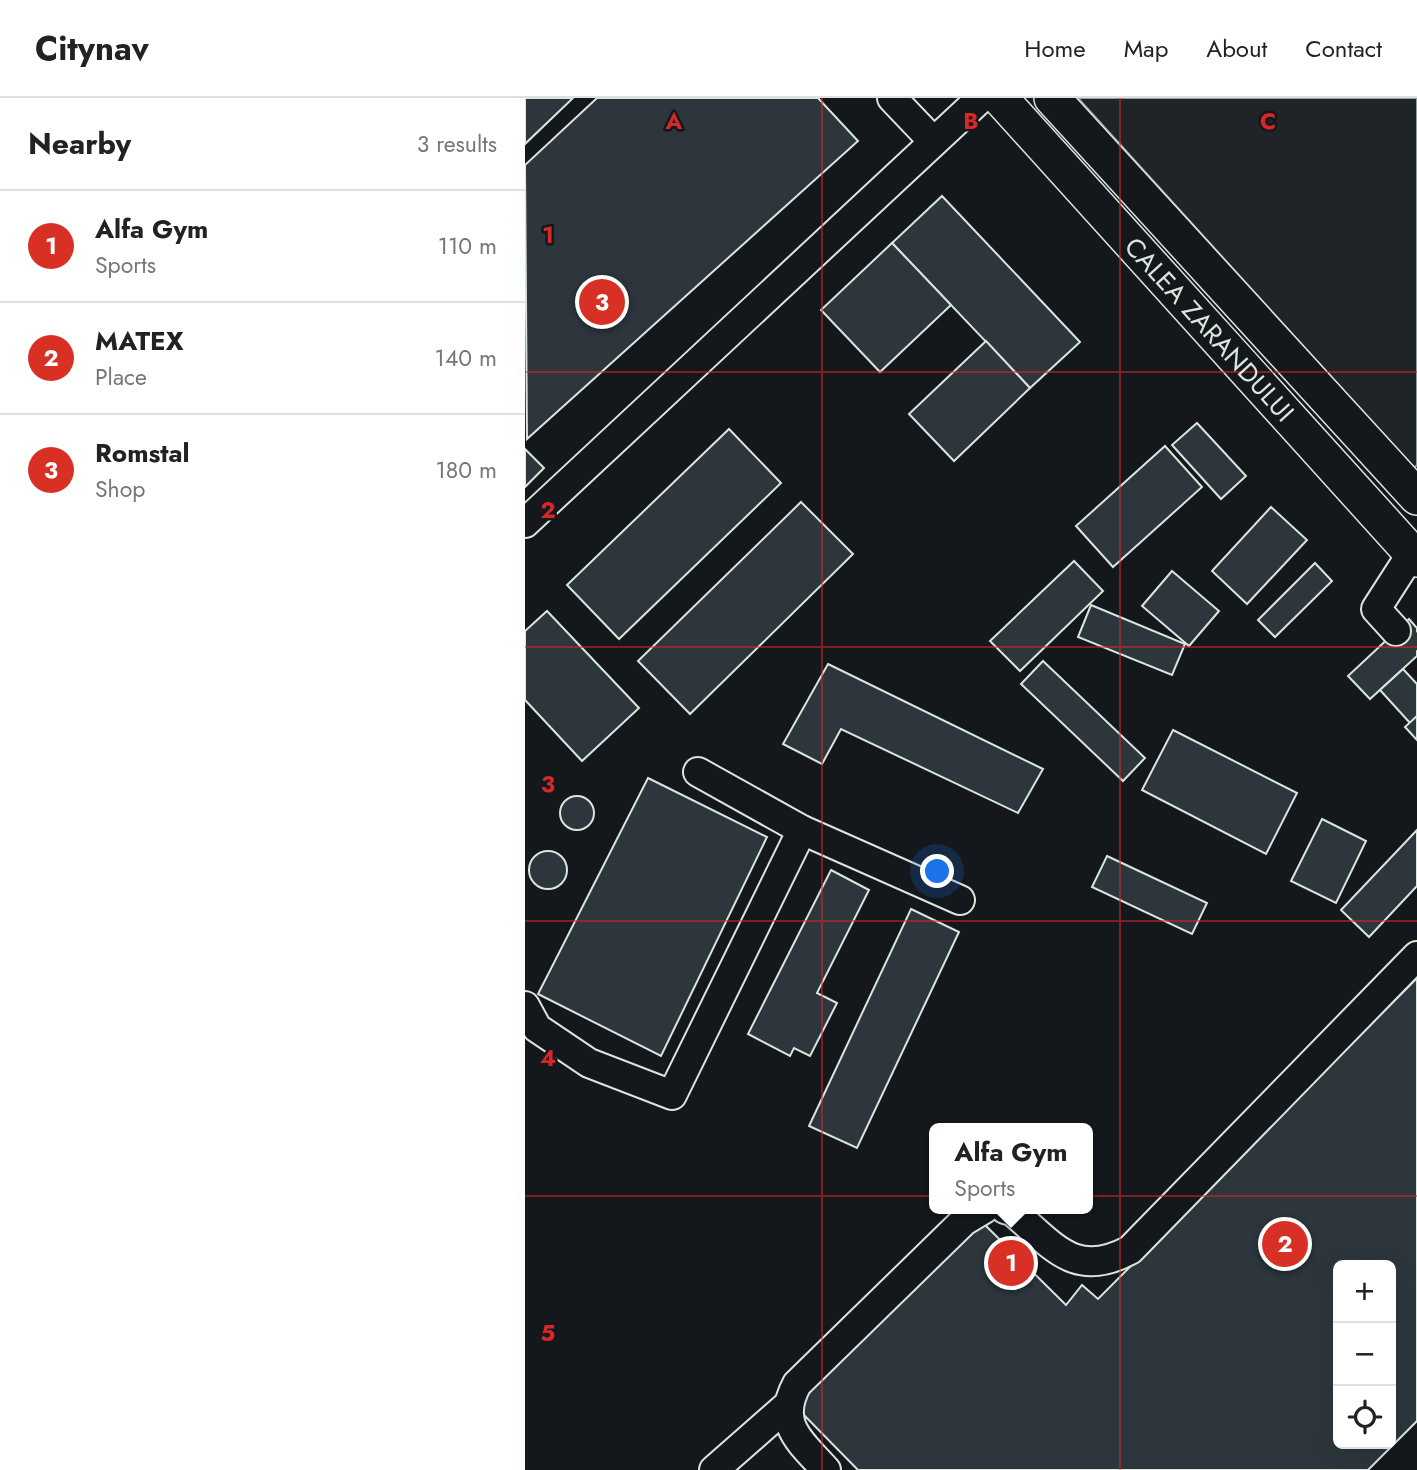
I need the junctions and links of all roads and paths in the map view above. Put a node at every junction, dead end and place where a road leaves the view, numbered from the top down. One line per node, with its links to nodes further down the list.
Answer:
1 (892, 98): 5 (lane)
2 (981, 98): 5 (lane)
3 (1000, 98): 8 (main road, CALEA ZARANDULUI)
4 (1052, 98): 6 (main road, CALEA ZARANDULUI)
5 (933, 141): 7 (lane)
6 (1417, 497)
7 (525, 523)
8 (1415, 556): 9 (lane)
9 (1397, 631)
10 (698, 772): 11 (lane)
11 (802, 830): 12 (lane); 14 (lane)
12 (960, 900)
13 (1417, 956): 16 (lane)
14 (525, 1006)
15 (976, 1214): 17 (lane)
16 (1014, 1214)
17 (788, 1405): 18 (lane); 19 (lane)
18 (714, 1470)
19 (826, 1470)

